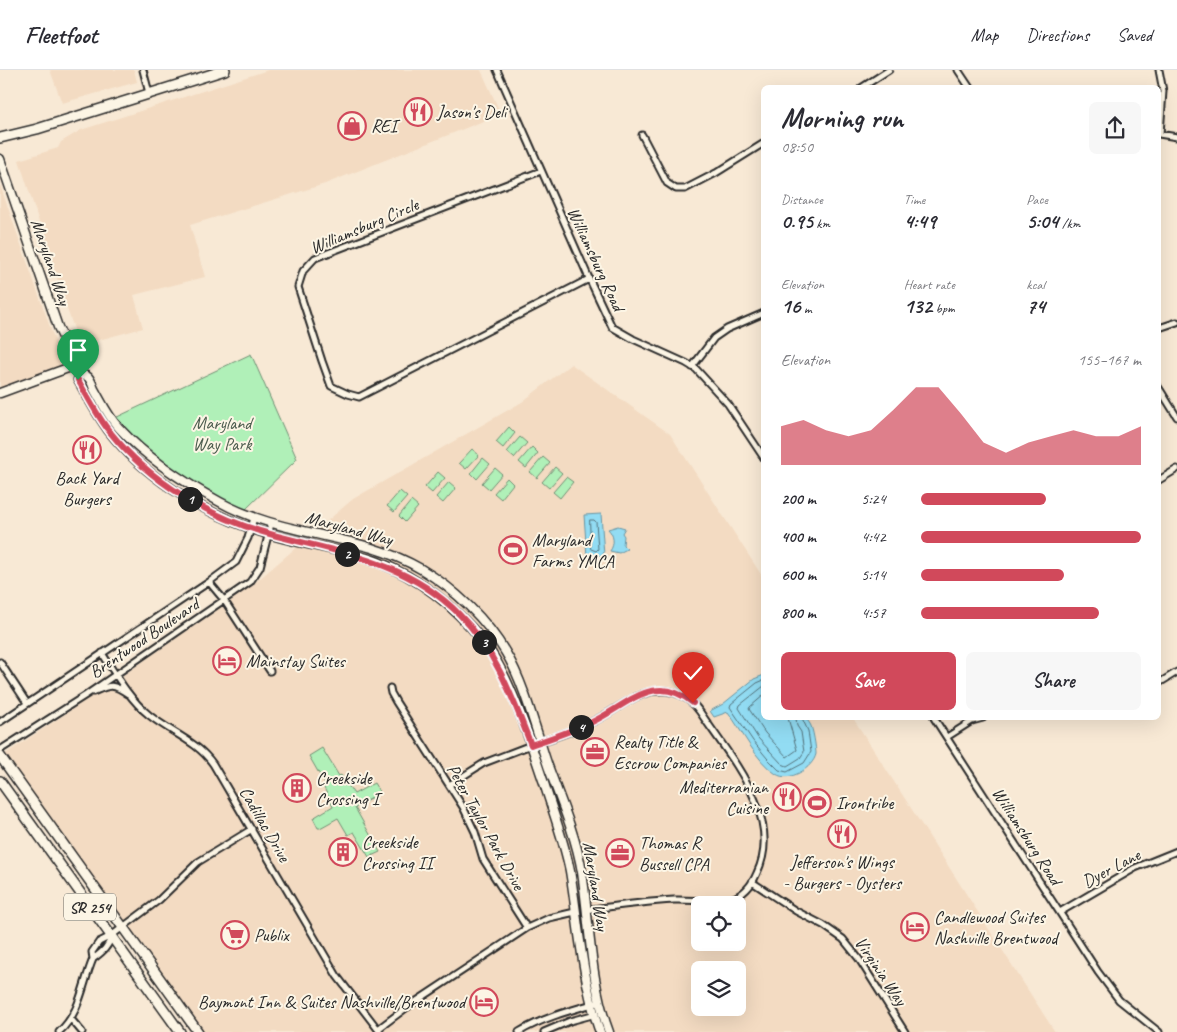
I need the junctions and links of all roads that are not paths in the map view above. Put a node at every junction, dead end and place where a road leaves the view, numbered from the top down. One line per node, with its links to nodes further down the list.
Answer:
1 (143, 70): 9 (street)
2 (225, 70): 9 (main road)
3 (498, 70): 17 (street, Williamsburg Road)
4 (889, 70): 7 (street)
5 (958, 70): 8 (street)
6 (1159, 70): 10 (street)
7 (866, 85)
8 (968, 85)
9 (149, 93): 14 (main road)
10 (1161, 112)
11 (1161, 134): 13 (street)
12 (642, 135): 15 (street)
13 (1177, 137)
14 (0, 138)
15 (761, 145)
16 (0, 159): 23 (main road, Maryland Way)
17 (541, 170): 18 (street, Williamsburg Road); 18 (street, Williamsburg Circle)
18 (589, 279): 22 (street, Williamsburg Road)
19 (761, 314): 22 (street)
20 (1177, 322): 21 (street)
21 (1161, 327)
22 (692, 366): 28 (street, Williamsburg Road)
23 (78, 369): 25 (main road); 27 (main road, Maryland Way); 29 (main road, Maryland Way)
24 (1161, 391): 26 (street)
25 (0, 393)
26 (1177, 417)
27 (146, 452): 29 (main road); 32 (main road, Maryland Way)
28 (761, 454)
29 (138, 462): 34 (main road, Maryland Way)
30 (1177, 469): 31 (street)
31 (1161, 479)
32 (254, 518): 33 (main road, Maryland Way); 34 (street, Brentwood Boulevard)
33 (272, 524): 35 (street, Brentwood Boulevard); 36 (main road, Maryland Way)
34 (251, 528): 35 (main road, Maryland Way); 40 (street, Brentwood Boulevard)
35 (269, 534): 37 (main road, Maryland Way); 41 (street, Brentwood Boulevard)
36 (372, 548): 37 (main road); 38 (main road, Maryland Way)
37 (368, 559): 39 (main road, Maryland Way)
38 (422, 570): 39 (main road); 43 (main road, Maryland Way)
39 (415, 581): 44 (main road, Maryland Way)
40 (209, 582): 41 (street); 42 (street, Brentwood Boulevard)
41 (224, 600): 46 (street); 48 (street, Brentwood Boulevard)
42 (102, 653): 48 (street, Cadillac Drive); 53 (street, Brentwood Boulevard)
43 (507, 654): 44 (main road); 58 (main road, Maryland Way)
44 (496, 661): 59 (main road, Maryland Way)
45 (0, 662): 53 (street)
46 (270, 671)
47 (1177, 672): 49 (street)
48 (115, 674): 51 (street, Brentwood Boulevard); 52 (street, Cadillac Drive)
49 (1161, 682)
50 (390, 688): 63 (street, Peter Taylor Park Drive)
51 (86, 695): 52 (street); 60 (street, Brentwood Boulevard)
52 (133, 698): 64 (street, Cadillac Drive)
53 (27, 703): 56 (street, Brentwood Boulevard)
54 (935, 720): 57 (street, Williamsburg Road)
55 (978, 720): 57 (street)
56 (0, 722)
57 (947, 736): 69 (street, Williamsburg Road)
58 (540, 742): 59 (main road); 66 (street); 67 (main road, Maryland Way)
59 (531, 745): 63 (street); 68 (main road, Maryland Way)
60 (0, 750)
61 (0, 756): 70 (main road, SR 254)
62 (0, 781): 72 (main road, SR 254)
63 (449, 786): 71 (street, Peter Taylor Park Drive)
64 (252, 829): 70 (street); 77 (street, Cadillac Drive)
65 (1177, 851): 69 (street, Dyer Lane)
66 (752, 882): 67 (street); 86 (street, Virginia Way)
67 (586, 910): 68 (main road); 74 (main road, Maryland Way)
68 (575, 912): 71 (street); 74 (main road, Maryland Way)
69 (1060, 912): 87 (street, Williamsburg Road)
70 (122, 926): 72 (street); 81 (main road, SR 254)
71 (527, 928): 77 (street)
72 (111, 936): 73 (street); 73 (street); 80 (main road, SR 254)
73 (93, 959): 76 (street)
74 (596, 1003): 75 (main road, Maryland Way); 82 (street)
75 (598, 1014): 83 (street); 84 (main road, Maryland Way); 85 (main road, Maryland Way)
76 (71, 1019): 78 (street); 79 (street)
77 (379, 1031)
78 (59, 1032)
79 (82, 1032)
80 (180, 1032)
81 (198, 1032)
82 (519, 1032)
83 (544, 1032)
84 (600, 1032)
85 (609, 1032)
86 (906, 1032)
87 (1159, 1032)

